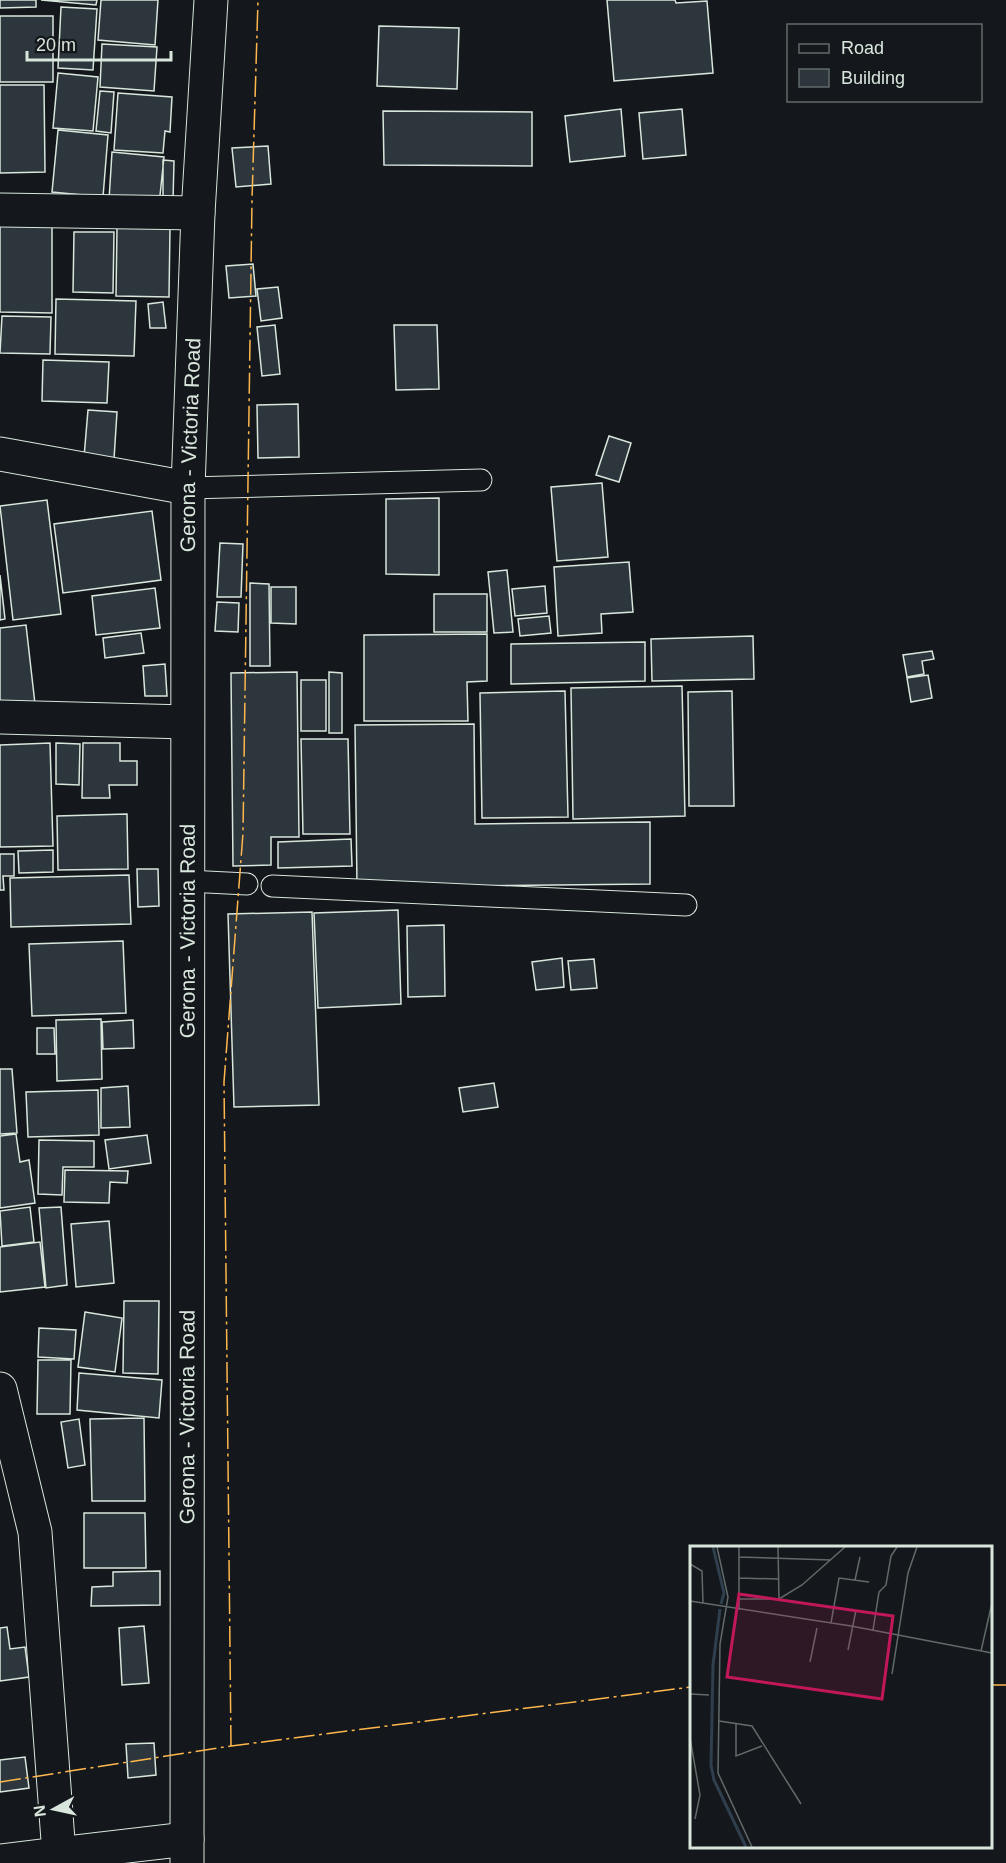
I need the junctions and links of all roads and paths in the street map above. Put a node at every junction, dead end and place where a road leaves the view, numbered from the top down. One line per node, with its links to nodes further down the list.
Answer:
1 (211, 0): 3 (main road, Gerona - Victoria Road)
2 (0, 210): 3 (main road)
3 (198, 213): 6 (main road, Gerona - Victoria Road)
4 (0, 454): 6 (main road)
5 (481, 480): 6 (lane)
6 (188, 488): 8 (main road, Gerona - Victoria Road)
7 (0, 717): 8 (main road)
8 (188, 722): 9 (main road, Gerona - Victoria Road)
9 (187, 881): 10 (lane); 14 (main road, Gerona - Victoria Road)
10 (246, 884)
11 (272, 886): 12 (lane)
12 (686, 905)
13 (0, 1389): 15 (main road)
14 (187, 1851): 15 (main road)
15 (59, 1854): 16 (main road)
16 (0, 1861)

